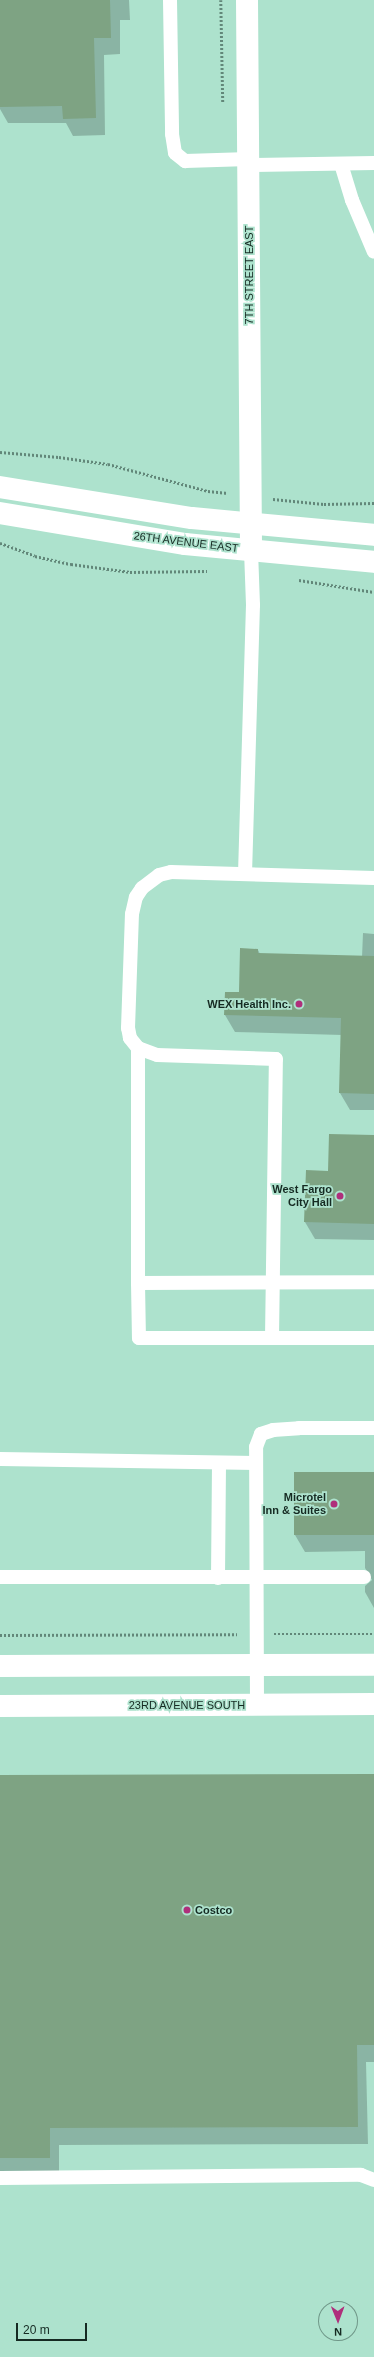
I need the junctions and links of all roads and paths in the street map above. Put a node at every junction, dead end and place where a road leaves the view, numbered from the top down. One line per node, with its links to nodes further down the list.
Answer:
1 (170, 0): 3 (lane)
2 (247, 0): 3 (street, 7TH STREET EAST)
3 (249, 162): 5 (lane); 13 (street, 7TH STREET EAST)
4 (374, 163): 5 (lane)
5 (341, 164): 6 (lane)
6 (374, 252)
7 (0, 452): 9 (path)
8 (0, 487): 13 (street)
9 (228, 493)
10 (278, 499): 11 (path)
11 (374, 504)
12 (0, 513): 16 (street, 26TH AVENUE EAST)
13 (252, 524): 14 (street); 16 (street, 7TH STREET EAST)
14 (374, 535)
15 (0, 542): 18 (path)
16 (251, 550): 17 (street, 26TH AVENUE EAST); 21 (lane)
17 (374, 562)
18 (212, 571)
19 (296, 580): 20 (path)
20 (374, 592)
21 (245, 874): 22 (lane); 23 (lane)
22 (374, 878)
23 (138, 1048): 24 (lane); 26 (lane)
24 (273, 1282): 25 (lane); 26 (lane); 27 (lane)
25 (374, 1282)
26 (138, 1283): 27 (lane)
27 (272, 1338): 28 (lane)
28 (374, 1338)
29 (374, 1428): 32 (lane)
30 (0, 1459): 31 (lane)
31 (219, 1463): 32 (lane); 35 (lane)
32 (256, 1463): 36 (lane)
33 (0, 1577): 35 (lane)
34 (364, 1577): 36 (lane)
35 (218, 1578): 36 (lane)
36 (256, 1578): 37 (lane)
37 (256, 1634): 38 (path); 39 (path); 42 (lane)
38 (374, 1634)
39 (0, 1635)
40 (374, 1665): 42 (street)
41 (0, 1666): 42 (street)
42 (256, 1666): 44 (lane)
43 (374, 1704): 44 (street, 23RD AVENUE SOUTH)
44 (257, 1705): 45 (street, 23RD AVENUE SOUTH)
45 (0, 1706)
46 (0, 2178): 47 (lane)
47 (374, 2180)

